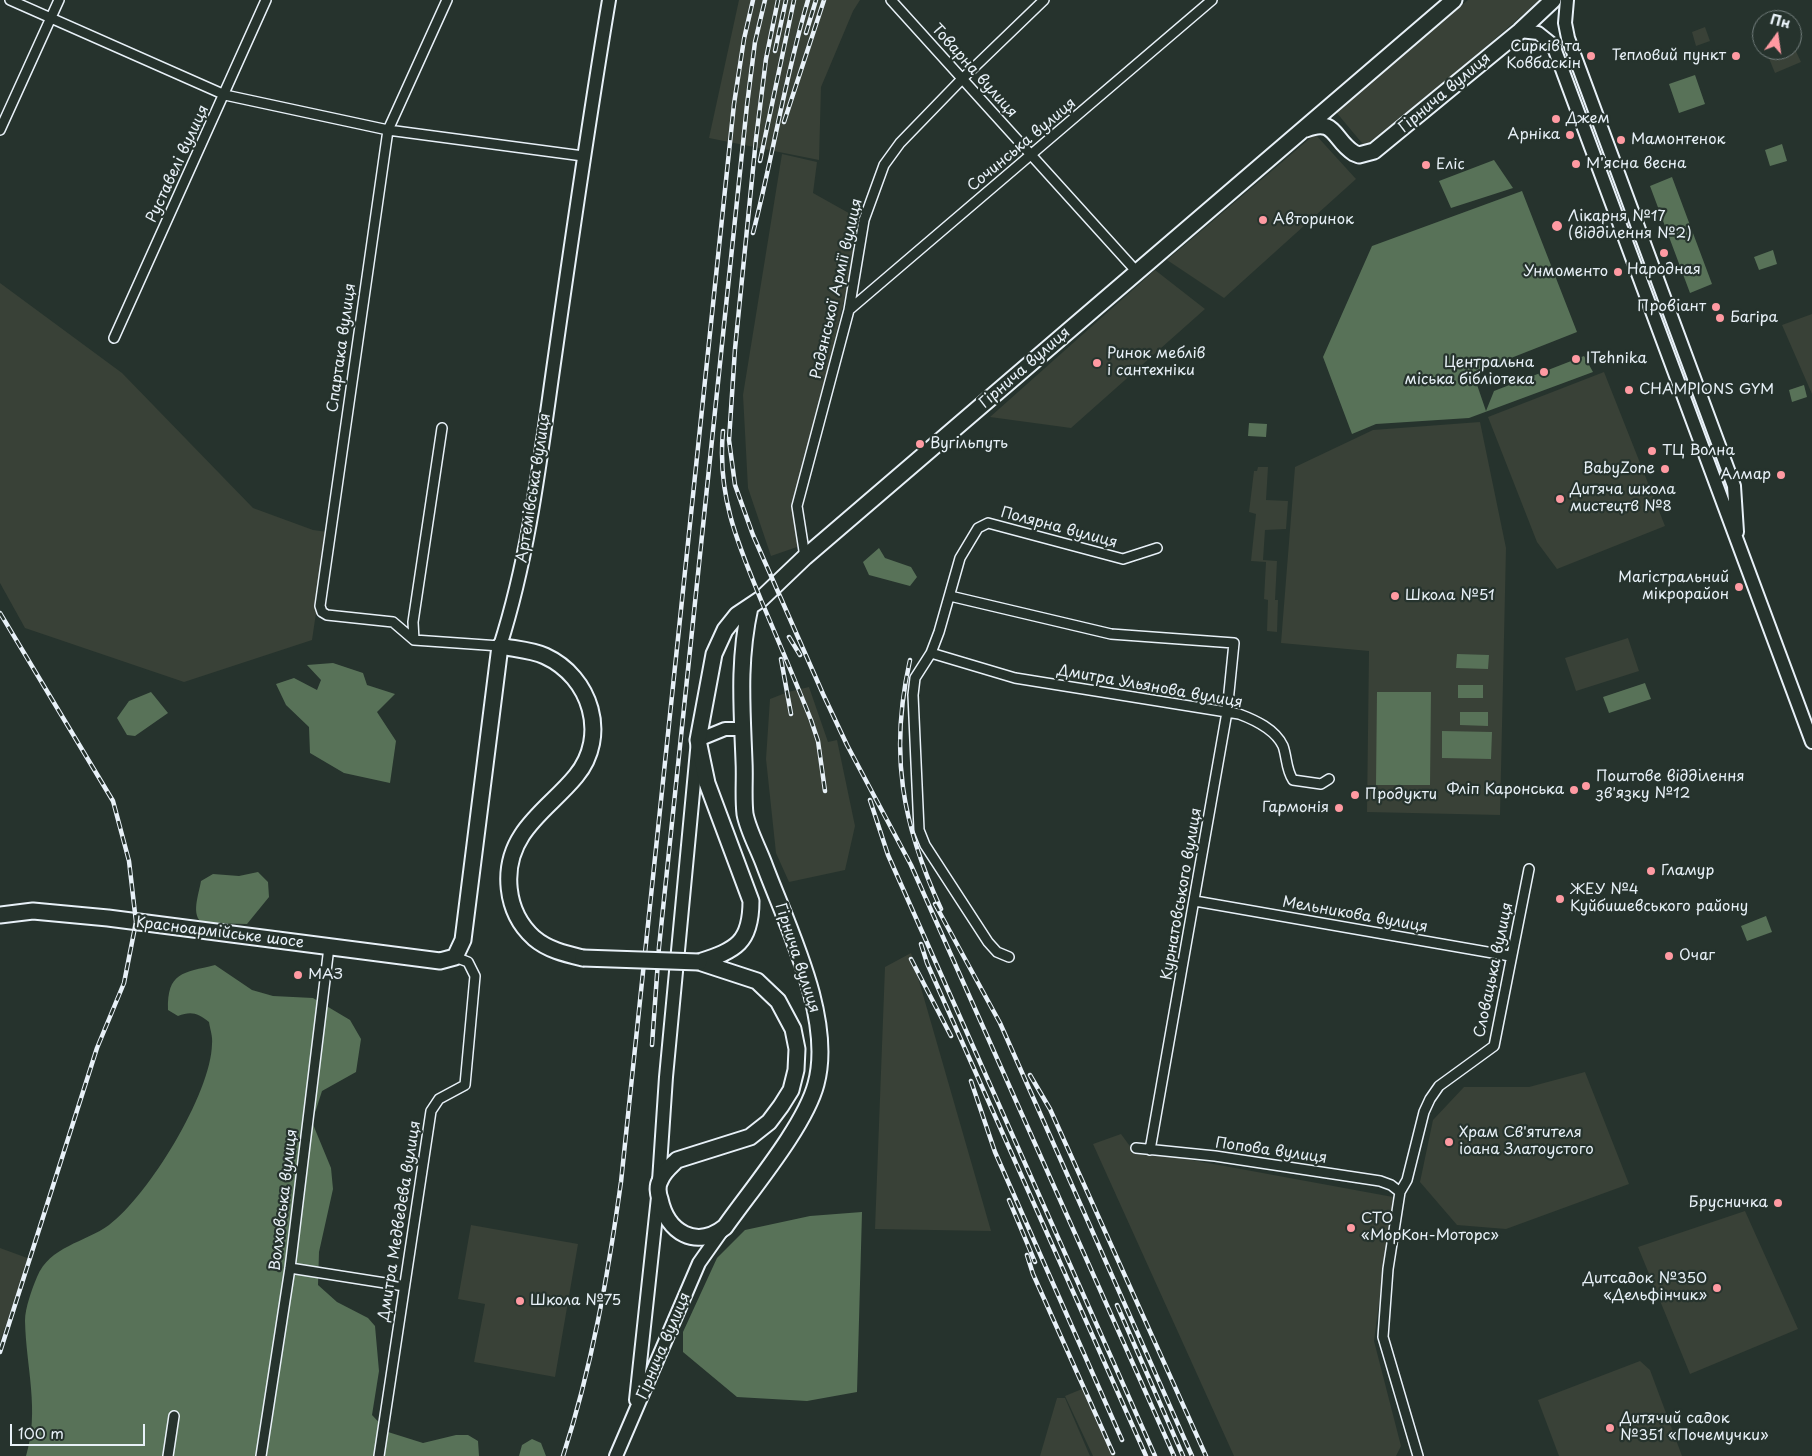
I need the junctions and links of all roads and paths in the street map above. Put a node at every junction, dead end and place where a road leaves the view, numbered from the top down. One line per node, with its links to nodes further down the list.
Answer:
1 (10, 0): 12 (street)
2 (59, 0): 12 (street)
3 (266, 0): 17 (street, Руставелі вулиця)
4 (447, 0): 20 (street, Спартака вулиця)
5 (608, 0): 24 (main road, Артемівська вулиця)
6 (891, 0): 16 (street, Товарна вулиця)
7 (1044, 0): 16 (street, Радянської Армії вулиця)
8 (1212, 0): 23 (street, Сочинська вулиця)
9 (1454, 0): 18 (main road, Гірнича вулиця)
10 (1553, 0): 13 (main road, Гірнича вулиця)
11 (1567, 0): 14 (main road)
12 (51, 19): 17 (street); 19 (street)
13 (1520, 31): 15 (main road); 22 (main road, Гірнича вулиця)
14 (1568, 38): 15 (main road); 29 (main road)
15 (1553, 45): 30 (main road)
16 (962, 78): 23 (street, Товарна вулиця); 26 (street, Радянської Армії вулиця)
17 (225, 95): 20 (street); 27 (street, Руставелі вулиця)
18 (1336, 101): 21 (main road, Гірнича вулиця); 22 (main road)
19 (0, 130)
20 (388, 130): 24 (street); 36 (street, Спартака вулиця)
21 (1302, 130): 22 (main road); 25 (main road, Гірнича вулиця)
22 (1334, 131)
23 (1031, 154): 25 (street, Товарна вулиця); 26 (street, Сочинська вулиця)
24 (583, 156): 37 (main road, Артемівська вулиця)
25 (1137, 272): 33 (main road, Гірнича вулиця)
26 (848, 310): 33 (street, Радянської Армії вулиця)
27 (114, 338)
28 (442, 428): 36 (street)
29 (1734, 486): 30 (main road); 31 (main road)
30 (1718, 490): 31 (main road)
31 (1738, 542): 42 (main road)
32 (1157, 548): 34 (street, Полярна вулиця)
33 (805, 557): 35 (main road, Гірнича вулиця)
34 (950, 596): 38 (street); 39 (street, Курнатовського вулиця)
35 (750, 607): 40 (main road, Гірнича вулиця); 41 (main road, Гірнича вулиця)
36 (414, 640): 37 (street)
37 (500, 646): 49 (main road, Артемівська вулиця); 51 (main road, bridge)
38 (931, 653): 39 (street, Дмитра Ульянова вулиця); 50 (street)
39 (1227, 712): 43 (street, Дмитра Ульянова вулиця); 45 (street, Курнатовського вулиця)
40 (743, 728): 41 (main road); 56 (main road, Гірнича вулиця)
41 (698, 740): 51 (main road); 54 (main road, Гірнича вулиця)
42 (1812, 742)
43 (1329, 778)
44 (1529, 870): 48 (street, Словацька вулиця)
45 (1195, 902): 48 (street, Мельникова вулиця); 53 (street, Курнатовського вулиця)
46 (0, 915): 47 (main road, Красноармійське шосе)
47 (329, 947): 49 (main road, Красноармійське шосе); 57 (street, Волховська вулиця)
48 (1510, 956): 55 (street, Словацька вулиця)
49 (455, 957): 58 (street, Дмитра Медведєва вулиця)
50 (1009, 957)
51 (699, 962): 54 (main road)
52 (1136, 1148): 53 (street, Попова вулиця)
53 (1150, 1150): 55 (street, Попова вулиця)
54 (659, 1188): 56 (main road); 59 (main road, Гірнича вулиця)
55 (1400, 1192): 65 (street, Словацька вулиця)
56 (725, 1227): 59 (main road, Гірнича вулиця)
57 (290, 1268): 58 (street); 62 (street, Волховська вулиця)
58 (404, 1286): 63 (street, Дмитра Медведєва вулиця)
59 (634, 1415): 64 (main road, Гірнича вулиця)
60 (174, 1416): 61 (street)
61 (168, 1456)
62 (262, 1456)
63 (379, 1456)
64 (616, 1456)
65 (1418, 1456)

